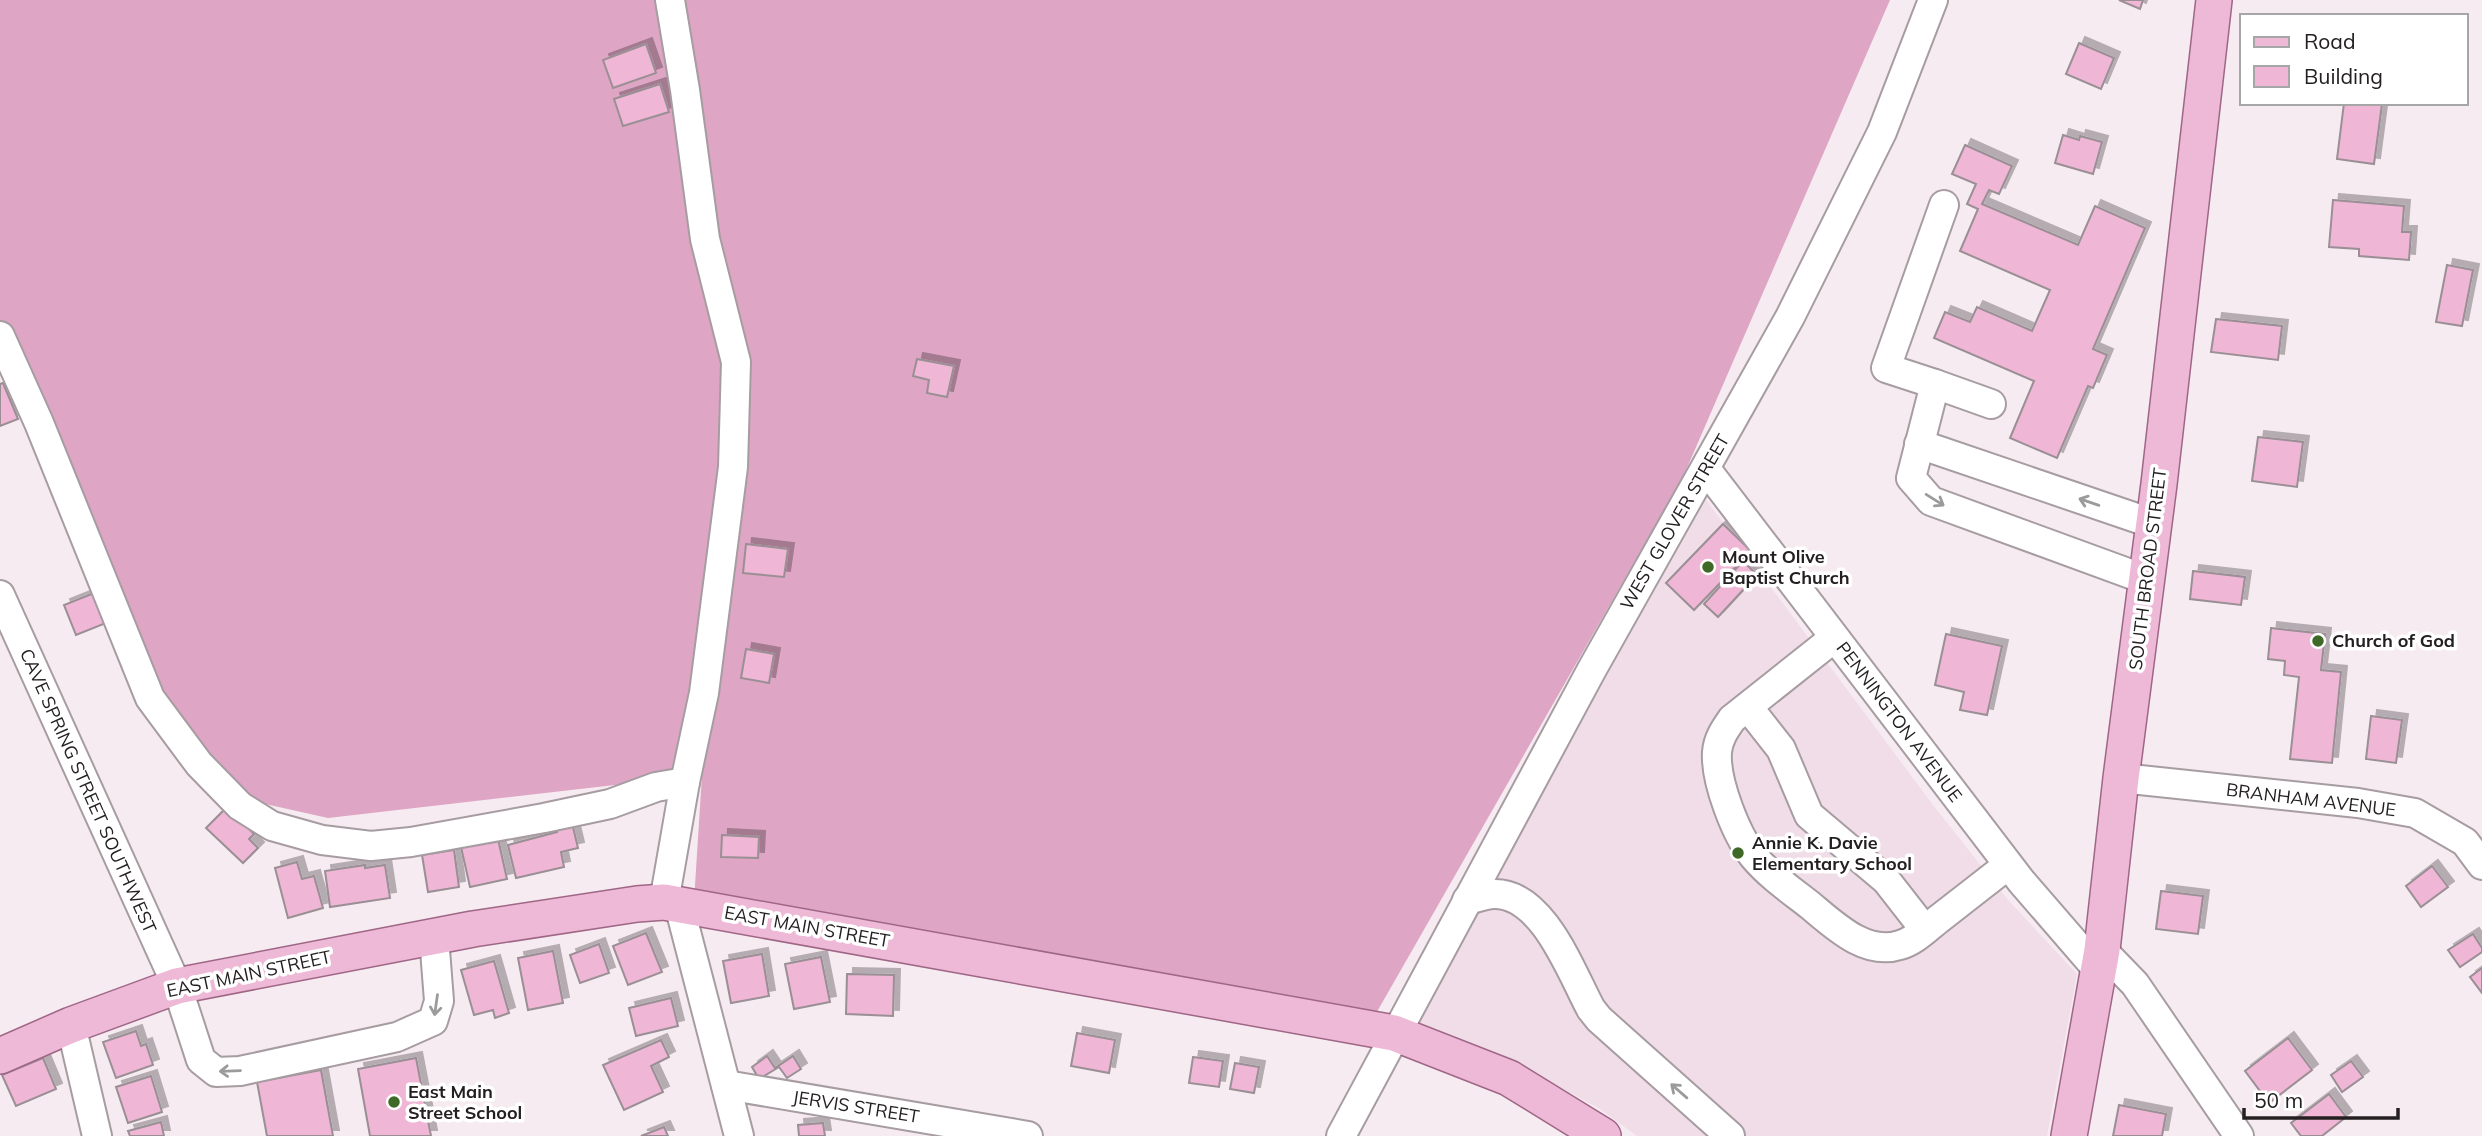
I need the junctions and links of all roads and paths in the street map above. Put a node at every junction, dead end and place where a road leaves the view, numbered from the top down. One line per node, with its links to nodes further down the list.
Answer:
1 (670, 0): 17 (street)
2 (1933, 0): 9 (street, WEST GLOVER STREET)
3 (2214, 0): 10 (main road, SOUTH BROAD STREET)
4 (1944, 205): 6 (street)
5 (0, 335): 17 (street)
6 (1935, 384): 7 (street); 8 (street)
7 (1991, 404)
8 (1919, 444): 10 (street, one-way to 8); 11 (street, one-way to 11)
9 (1706, 469): 14 (street, PENNINGTON AVENUE); 20 (street, WEST GLOVER STREET)
10 (2154, 524): 11 (main road, SOUTH BROAD STREET)
11 (2147, 580): 16 (main road, SOUTH BROAD STREET)
12 (0, 595): 13 (street, CAVE SPRING STREET SOUTHWEST)
13 (6, 627): 25 (street, CAVE SPRING STREET SOUTHWEST)
14 (1834, 638): 15 (street); 18 (street, PENNINGTON AVENUE)
15 (1748, 706): 22 (street); 22 (street)
16 (2121, 778): 19 (street, BRANHAM AVENUE); 24 (main road, SOUTH BROAD STREET)
17 (685, 782): 21 (street)
18 (2008, 865): 22 (street); 24 (street, PENNINGTON AVENUE)
19 (2482, 866)
20 (1467, 900): 27 (street, WEST GLOVER STREET); 35 (street, one-way to 20)
21 (672, 904): 23 (main road, EAST MAIN STREET); 27 (main road, EAST MAIN STREET); 29 (street)
22 (1925, 930)
23 (434, 937): 25 (main road, EAST MAIN STREET); 25 (street, CAVE SPRING STREET SOUTHWEST, one-way to 25)
24 (2100, 960): 36 (main road, SOUTH BROAD STREET); 37 (street, PENNINGTON AVENUE)
25 (177, 986): 26 (main road, EAST MAIN STREET)
26 (71, 1026): 28 (main road, EAST MAIN STREET); 30 (street)
27 (1394, 1033): 33 (street, WEST GLOVER STREET); 34 (main road, EAST MAIN STREET)
28 (0, 1056)
29 (726, 1085): 31 (street); 32 (street, JERVIS STREET)
30 (97, 1136)
31 (739, 1136)
32 (1028, 1136)
33 (1341, 1136)
34 (1603, 1136)
35 (1730, 1136)
36 (2069, 1136)
37 (2239, 1136)

